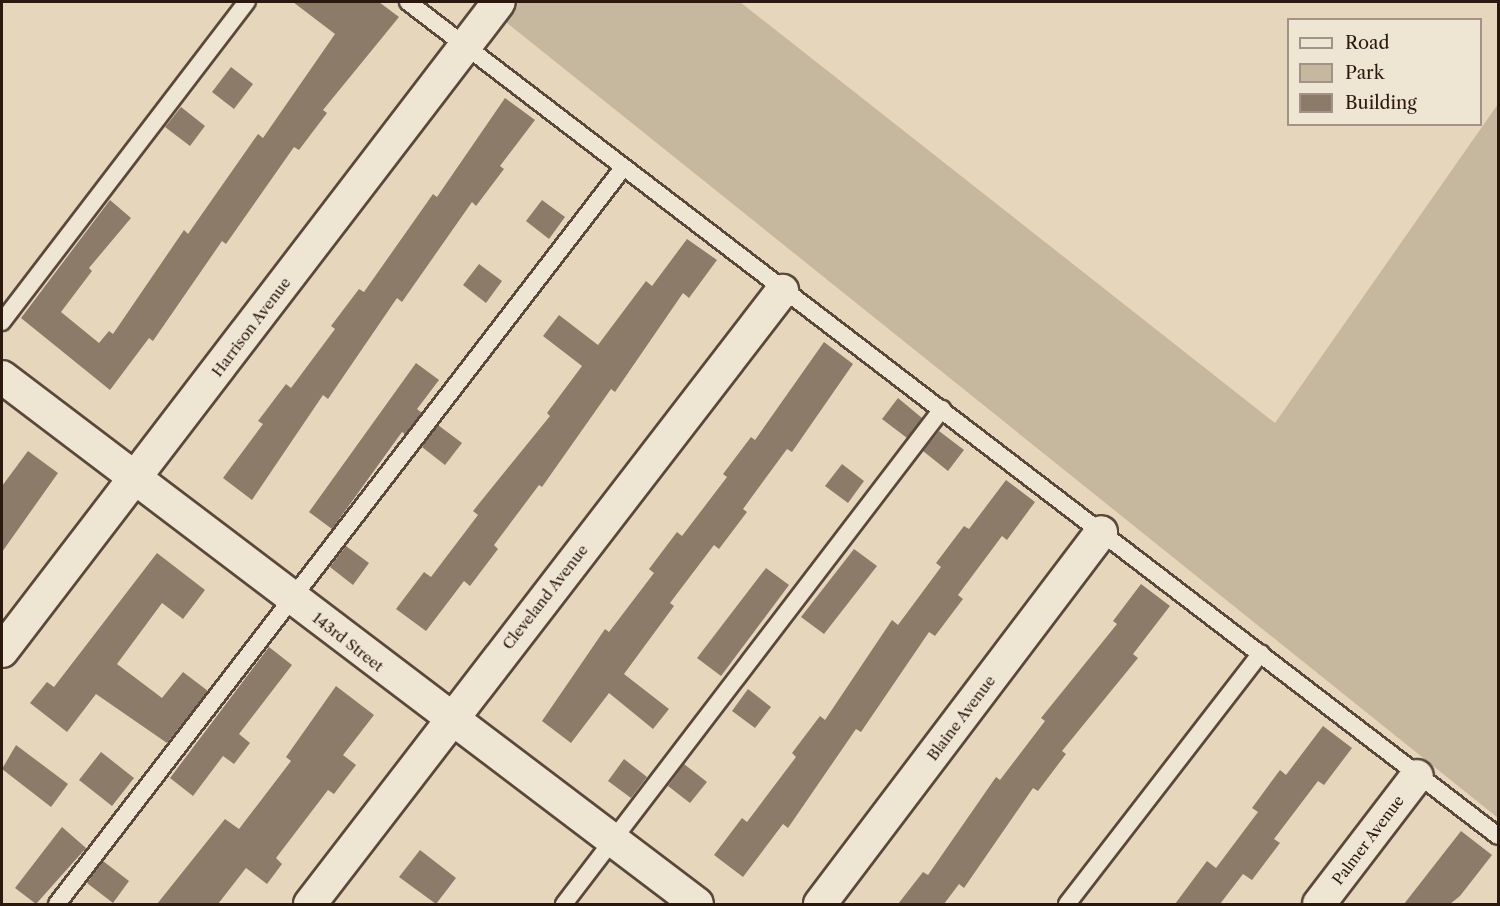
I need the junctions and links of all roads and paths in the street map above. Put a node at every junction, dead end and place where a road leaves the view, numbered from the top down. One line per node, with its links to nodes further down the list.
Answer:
1 (247, 2): 7 (lane)
2 (408, 2): 4 (lane)
3 (499, 2): 4 (street, Harrison Avenue)
4 (465, 46): 5 (lane); 10 (street, Harrison Avenue)
5 (623, 168): 6 (lane); 12 (lane)
6 (782, 291): 9 (lane); 15 (street, Cleveland Avenue)
7 (2, 322)
8 (2, 377): 10 (street, 143rd Street)
9 (942, 409): 11 (lane); 18 (lane)
10 (137, 477): 12 (street, 143rd Street); 13 (street, Harrison Avenue)
11 (1101, 532): 14 (lane); 23 (street, Blaine Avenue)
12 (295, 600): 15 (street, 143rd Street); 19 (lane)
13 (2, 651)
14 (1261, 653): 16 (lane); 24 (lane)
15 (450, 720): 18 (street, 143rd Street); 20 (street, Cleveland Avenue)
16 (1417, 776): 17 (lane); 25 (street, Palmer Avenue)
17 (1498, 836)
18 (613, 842): 21 (lane); 22 (street, 143rd Street)
19 (57, 904)
20 (310, 904)
21 (564, 904)
22 (697, 904)
23 (820, 904)
24 (1067, 904)
25 (1319, 904)

